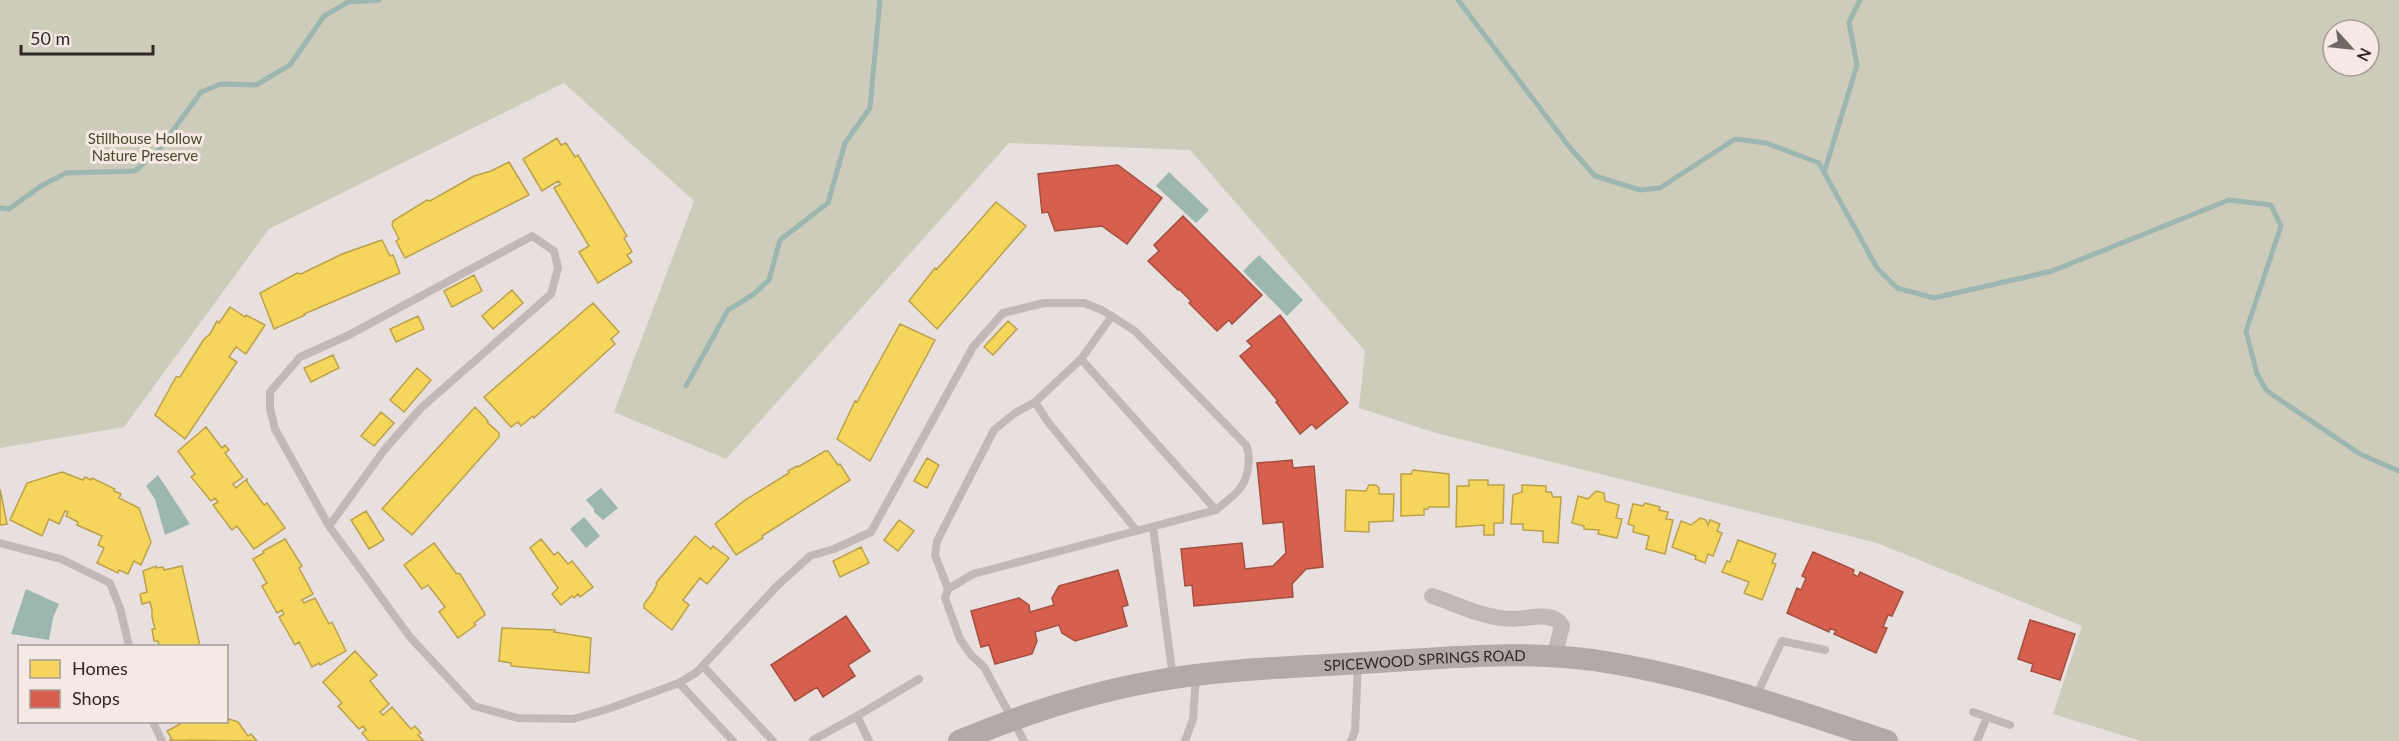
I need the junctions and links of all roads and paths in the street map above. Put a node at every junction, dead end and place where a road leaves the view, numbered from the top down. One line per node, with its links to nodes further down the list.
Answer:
1 (1112, 316): 2 (lane); 4 (lane); 15 (lane)
2 (1081, 359): 3 (lane); 4 (lane)
3 (1035, 402): 7 (lane); 9 (lane)
4 (1216, 510): 6 (lane)
5 (329, 526): 5 (lane); 19 (lane)
6 (1153, 527): 7 (lane); 18 (lane)
7 (1137, 531): 9 (lane)
8 (0, 543): 11 (lane)
9 (948, 589): 24 (lane)
10 (1431, 596): 13 (street)
11 (129, 645)
12 (1824, 650): 20 (lane)
13 (1554, 657): 14 (main road, SPICEWOOD SPRINGS ROAD); 20 (main road, SPICEWOOD SPRINGS ROAD)
14 (1359, 663): 16 (main road, SPICEWOOD SPRINGS ROAD); 35 (lane)
15 (703, 666): 19 (lane); 30 (lane)
16 (1196, 676): 18 (main road, SPICEWOOD SPRINGS ROAD); 34 (lane)
17 (919, 679): 22 (lane)
18 (1174, 679): 24 (main road, SPICEWOOD SPRINGS ROAD)
19 (679, 683): 29 (lane)
20 (1754, 699): 36 (main road, SPICEWOOD SPRINGS ROAD)
21 (1973, 712): 23 (lane)
22 (857, 716): 27 (lane); 31 (lane)
23 (1987, 717): 26 (lane); 37 (lane)
24 (1012, 718): 32 (main road, SPICEWOOD SPRINGS ROAD); 33 (lane)
25 (153, 723): 28 (lane)
26 (2010, 725)
27 (813, 740)
28 (162, 741)
29 (733, 741)
30 (773, 741)
31 (869, 741)
32 (959, 741)
33 (1024, 741)
34 (1185, 741)
35 (1351, 741)
36 (1887, 741)
37 (1977, 741)

